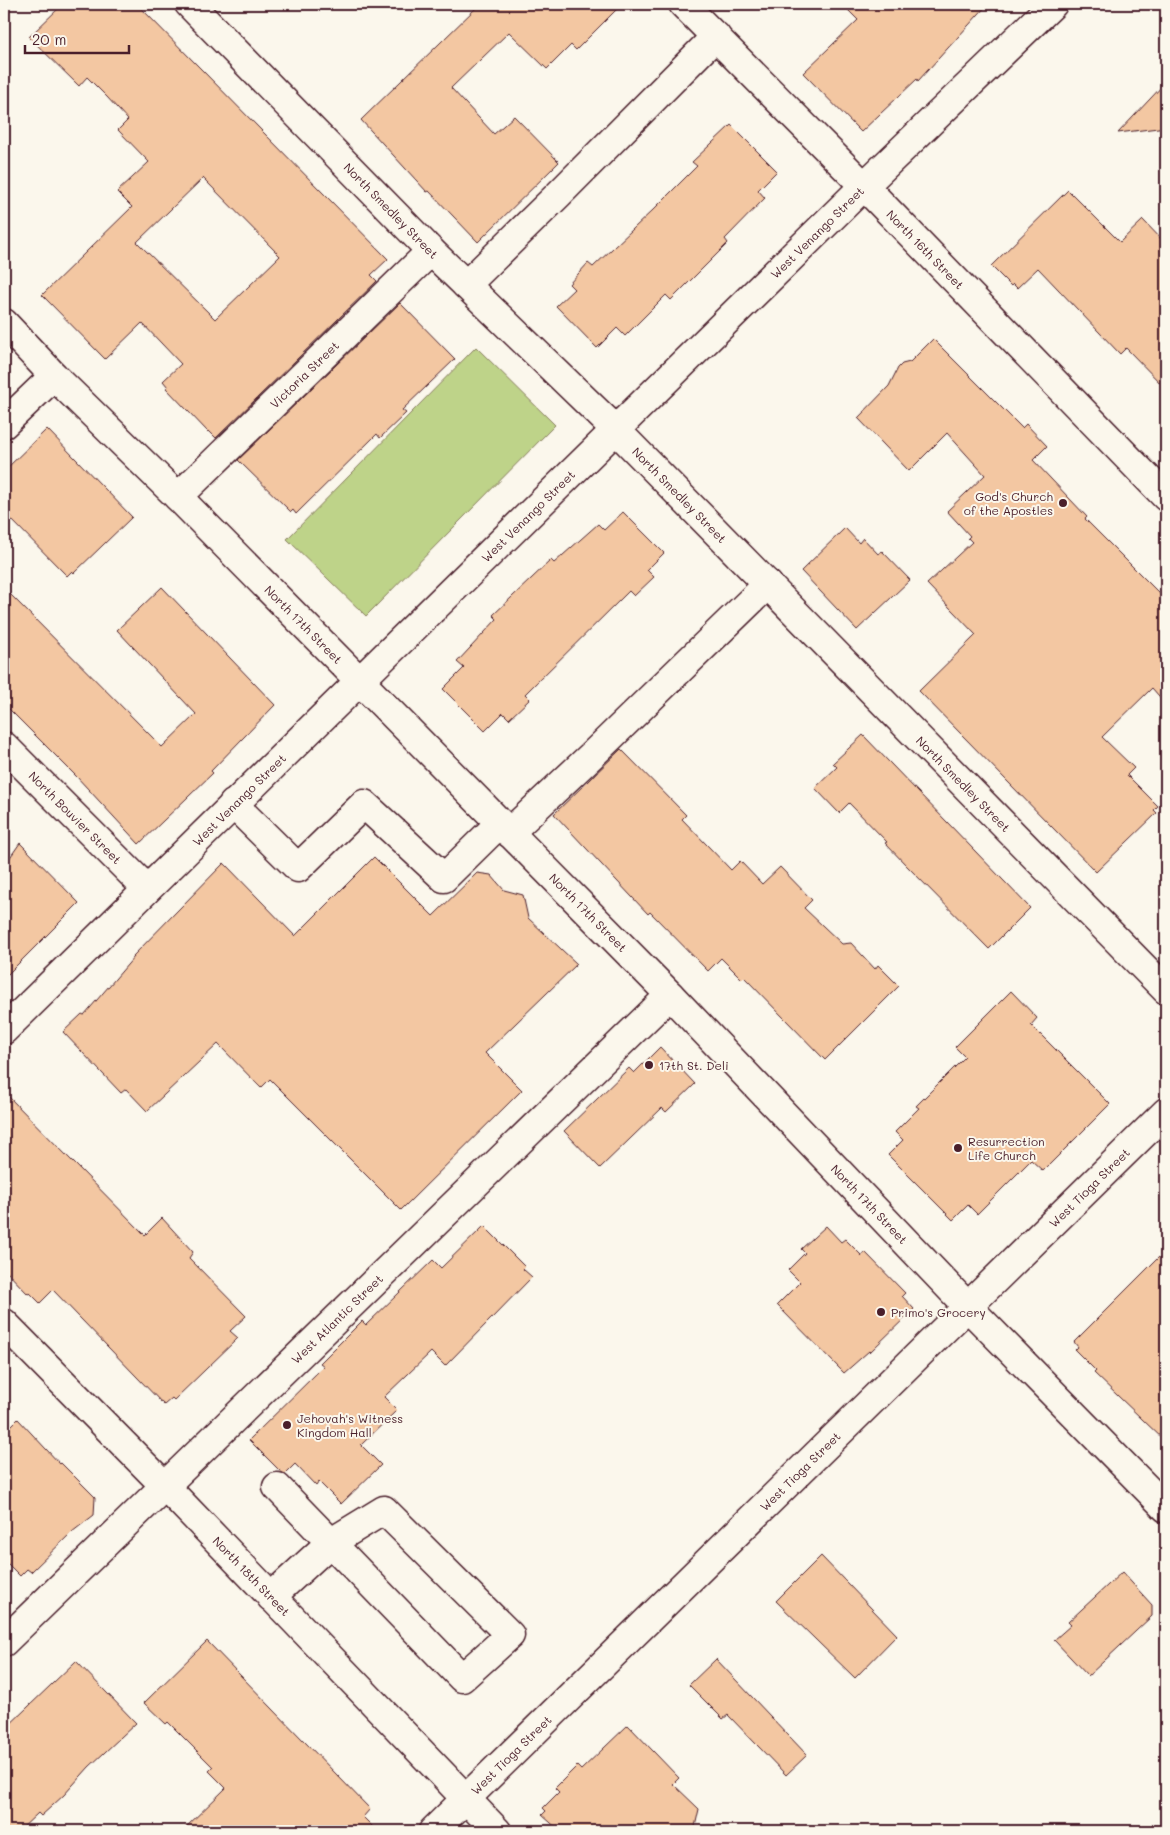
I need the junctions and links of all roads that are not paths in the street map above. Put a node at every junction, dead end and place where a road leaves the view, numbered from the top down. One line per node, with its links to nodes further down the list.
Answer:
1 (189, 4): 6 (street, North Smedley Street)
2 (684, 4): 4 (street, North 16th Street)
3 (1053, 4): 5 (street, West Venango Street)
4 (716, 36): 5 (street, North 16th Street); 7 (street)
5 (864, 186): 11 (street, West Venango Street); 13 (street, North 16th Street)
6 (431, 250): 7 (street, North Smedley Street); 12 (street, Victoria Street)
7 (466, 285): 11 (street, North Smedley Street)
8 (4, 323): 9 (street, North 17th Street)
9 (54, 376): 10 (street); 12 (street, North 17th Street)
10 (4, 424)
11 (616, 430): 14 (street, North Smedley Street); 15 (street, West Venango Street)
12 (178, 497): 15 (street, North 17th Street)
13 (1166, 497)
14 (768, 584): 18 (street); 20 (street, North Smedley Street)
15 (360, 681): 17 (street, West Venango Street); 18 (street, North 17th Street)
16 (4, 746): 19 (street, North Bouvier Street)
17 (233, 804): 18 (street); 19 (street, West Venango Street)
18 (504, 828): 21 (street, North 17th Street)
19 (146, 889): 22 (street, West Venango Street)
20 (1166, 990)
21 (670, 996): 24 (street, North 17th Street); 26 (street, West Atlantic Street)
22 (4, 1030)
23 (1166, 1112): 24 (street, West Tioga Street)
24 (968, 1307): 28 (street, North 17th Street); 32 (street, West Tioga Street)
25 (4, 1323): 26 (street, North 18th Street)
26 (165, 1486): 30 (street, North 18th Street); 31 (street, West Atlantic Street)
27 (277, 1487): 29 (street)
28 (1166, 1508)
29 (330, 1543): 29 (street); 30 (street)
30 (271, 1597): 32 (street, North 18th Street)
31 (4, 1642)
32 (465, 1799): 33 (street, West Tioga Street); 34 (street, North 18th Street)
33 (433, 1831)
34 (497, 1831)

